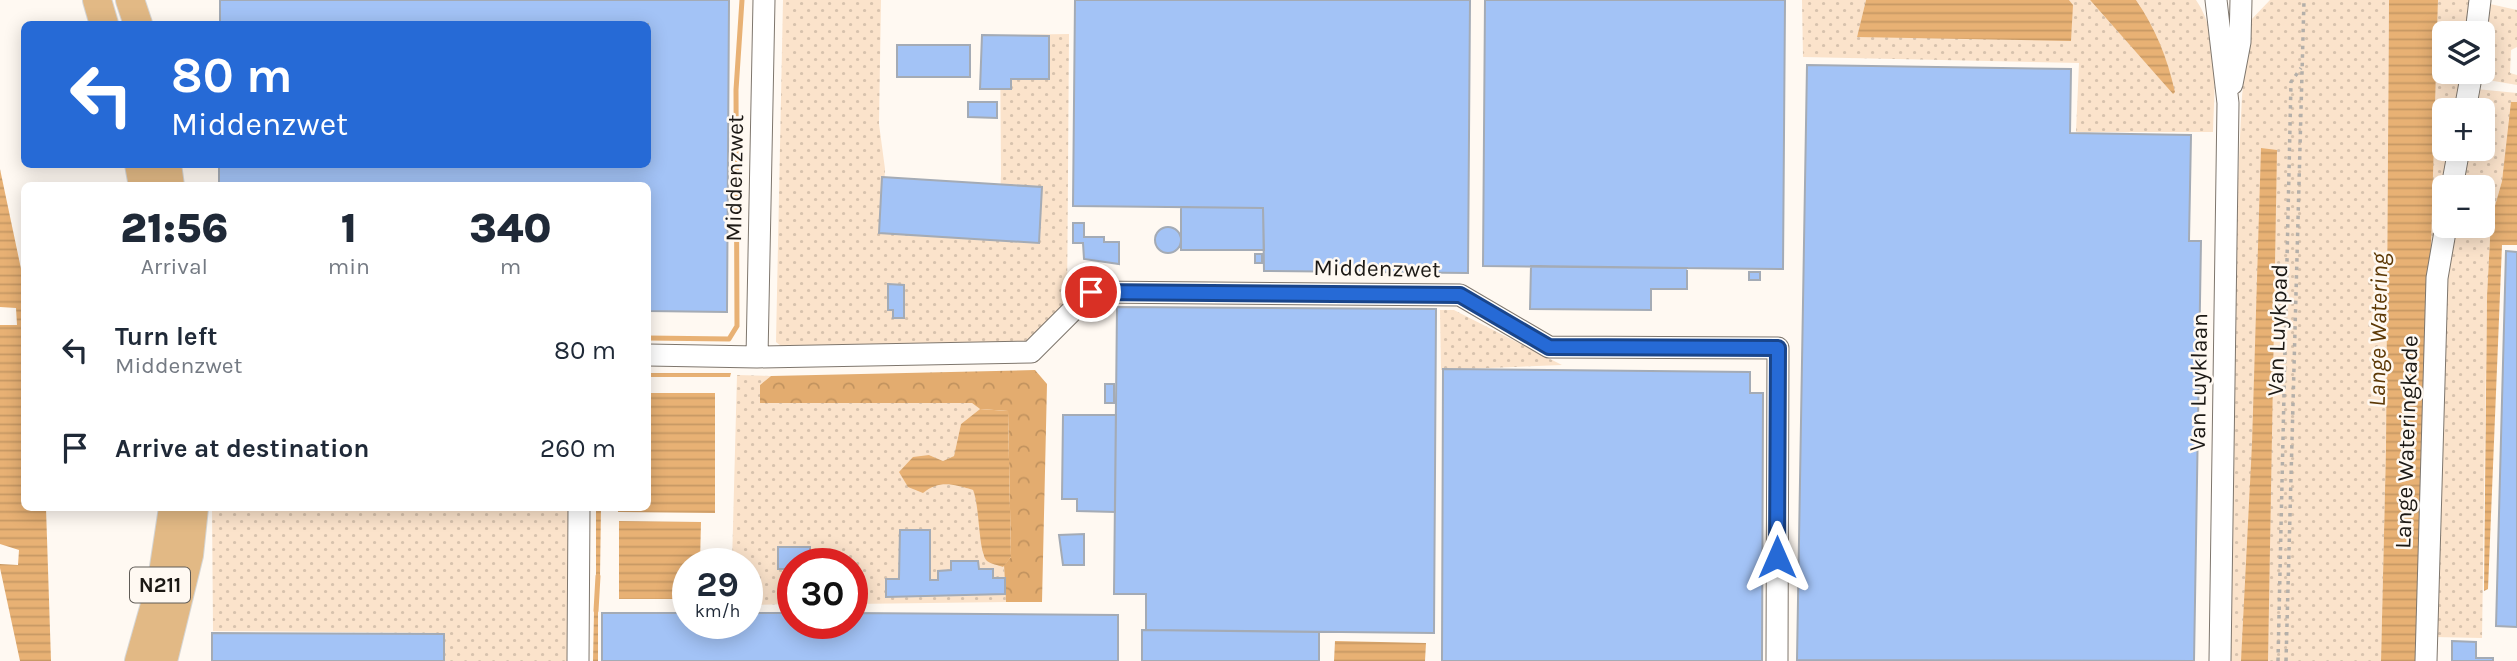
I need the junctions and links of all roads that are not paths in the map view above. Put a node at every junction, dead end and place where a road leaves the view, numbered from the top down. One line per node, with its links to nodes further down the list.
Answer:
1 (97, 0): 7 (main road)
2 (130, 0): 8 (main road)
3 (764, 0): 13 (street, Middenzwet)
4 (2216, 0): 10 (street, Van Luyklaan)
5 (2241, 0): 10 (street, Van Luyklaan)
6 (2480, 0): 9 (street)
7 (103, 21)
8 (137, 21)
9 (2477, 21)
10 (2228, 103): 21 (street, Van Luyklaan)
11 (2444, 238): 22 (street, Lange Wateringkade)
12 (651, 355): 13 (street, Middenzwet)
13 (757, 357): 20 (street, Middenzwet)
14 (173, 511): 17 (main road, N211)
15 (194, 511): 18 (main road, N211)
16 (579, 511): 19 (street)
17 (138, 661)
18 (163, 661)
19 (578, 661)
20 (1777, 661)
21 (2220, 661)
22 (2426, 661)

